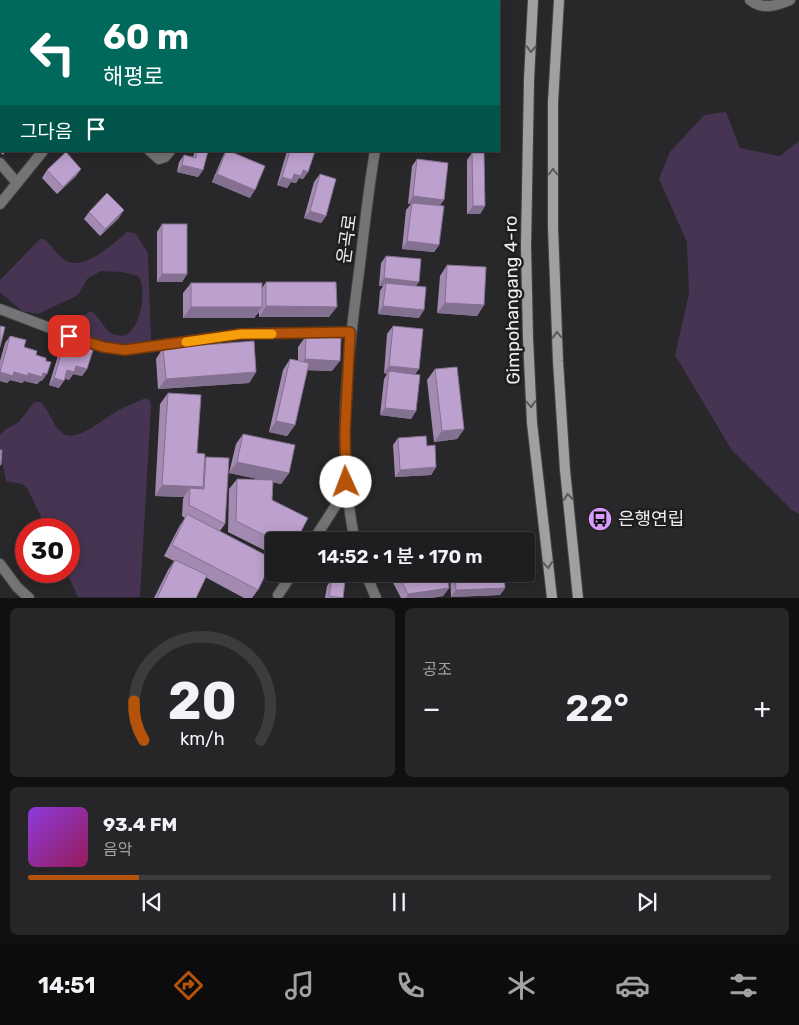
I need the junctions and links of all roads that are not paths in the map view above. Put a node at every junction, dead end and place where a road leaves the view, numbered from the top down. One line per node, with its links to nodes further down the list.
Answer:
1 (533, 0): 23 (street, Gimpohangang 4-ro, one-way to 23)
2 (559, 0): 24 (street, one-way to 2)
3 (750, 0): 4 (street)
4 (790, 0)
5 (42, 152): 10 (street)
6 (151, 152): 7 (street)
7 (169, 152)
8 (376, 152): 13 (street, 운곡로)
9 (0, 163): 10 (street)
10 (17, 183): 11 (street)
11 (0, 204)
12 (0, 309): 13 (street)
13 (350, 332): 14 (street, 운곡로)
14 (346, 482): 15 (street); 16 (street, 운곡로)
15 (319, 532)
16 (354, 532)
17 (0, 564): 21 (street)
18 (287, 582): 20 (street)
19 (369, 582): 22 (street)
20 (278, 597)
21 (29, 598)
22 (376, 598)
23 (552, 598)
24 (578, 598)

